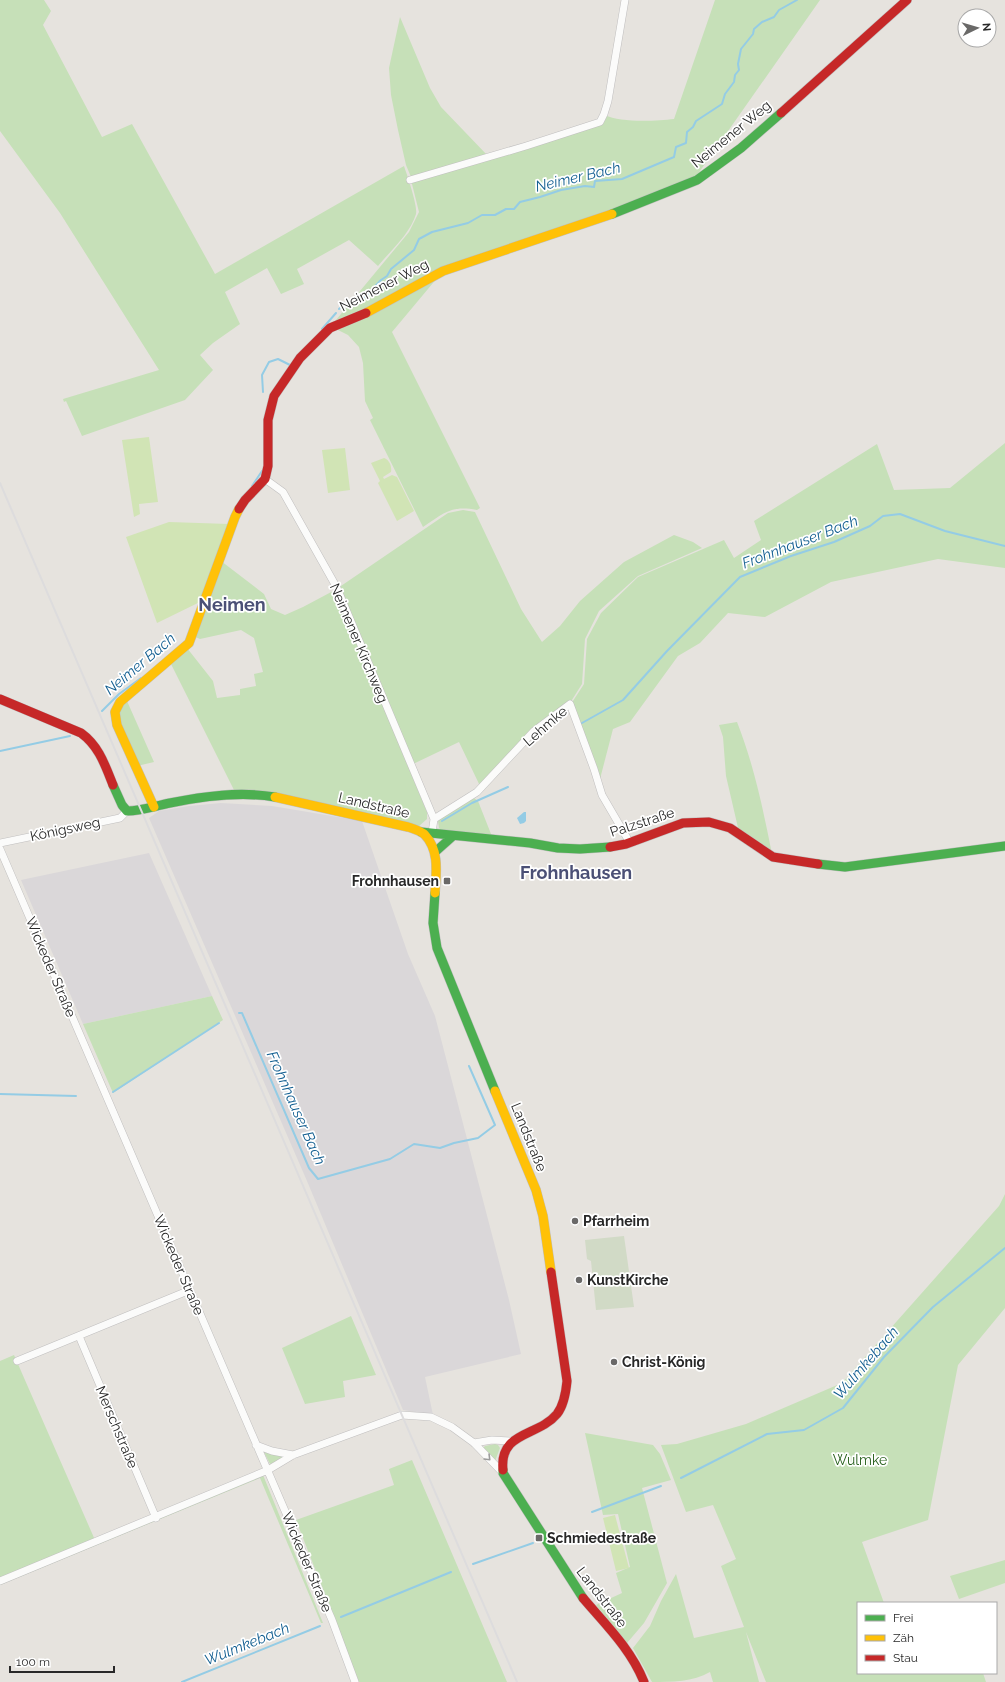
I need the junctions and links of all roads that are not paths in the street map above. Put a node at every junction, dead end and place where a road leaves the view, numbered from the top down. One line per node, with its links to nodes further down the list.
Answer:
1 (625, 0): 3 (street)
2 (907, 0): 4 (street, Neimener Weg)
3 (410, 180)
4 (265, 479): 6 (street); 8 (street, Neimener Kirchweg)
5 (0, 699): 7 (street)
6 (154, 807): 7 (street, Landstraße); 9 (street, Landstraße)
7 (127, 811): 12 (street, Königsweg)
8 (434, 819): 10 (street); 13 (street, Lehmke)
9 (420, 832): 10 (street, Palzstraße); 16 (street, Landstraße)
10 (432, 833): 11 (street, Palzstraße)
11 (454, 836): 13 (street, Palzstraße); 16 (street)
12 (0, 843)
13 (630, 843): 14 (street, Palzstraße)
14 (1005, 846)
15 (0, 849): 17 (street, Wickeder Straße)
16 (436, 852): 20 (street, Landstraße)
17 (190, 1290): 18 (street); 22 (street, Wickeder Straße)
18 (79, 1336): 19 (street); 26 (street, Merschstraße)
19 (17, 1361)
20 (510, 1441): 21 (street); 25 (street)
21 (474, 1443): 23 (street); 25 (street, one-way to 25)
22 (256, 1445): 23 (street); 24 (street, Wickeder Straße)
23 (292, 1455): 24 (street)
24 (268, 1470): 26 (street); 28 (street, Wickeder Straße)
25 (503, 1473): 29 (street, Landstraße)
26 (156, 1518): 27 (street)
27 (0, 1581)
28 (355, 1682)
29 (644, 1682)

